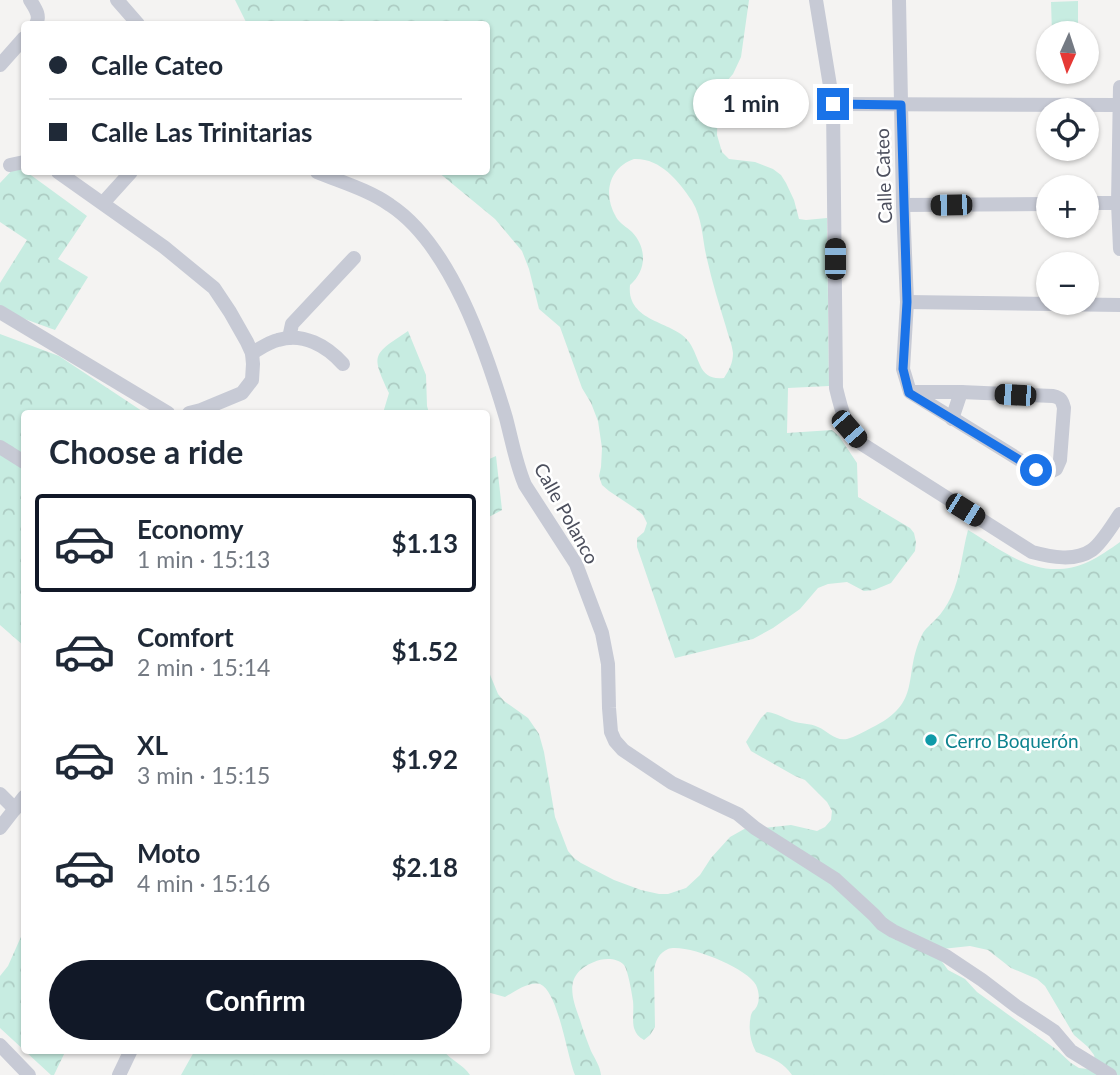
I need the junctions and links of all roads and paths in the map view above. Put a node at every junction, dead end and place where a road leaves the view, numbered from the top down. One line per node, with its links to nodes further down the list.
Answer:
1 (30, 0): 5 (street)
2 (117, 0): 6 (street)
3 (816, 0): 10 (street)
4 (899, 0): 11 (street, Calle Cateo)
5 (38, 21)
6 (135, 21)
7 (21, 41): 8 (street)
8 (0, 65)
9 (1120, 87): 12 (street)
10 (833, 104): 11 (street); 36 (street)
11 (901, 105): 12 (street); 20 (street, Calle Cateo)
12 (1119, 105): 18 (street)
13 (62, 175): 16 (street)
14 (128, 175): 16 (street)
15 (324, 175): 45 (street, Calle Polanco)
16 (103, 203): 27 (street)
17 (1099, 203): 18 (street)
18 (1118, 203): 21 (street)
19 (1036, 204): 20 (street)
20 (903, 205): 23 (street, Calle Cateo)
21 (1120, 249)
22 (354, 258): 26 (street)
23 (907, 302): 24 (street); 30 (street, Calle Cateo)
24 (1120, 305)
25 (0, 312): 31 (street)
26 (289, 338): 27 (street); 28 (street)
27 (252, 353): 32 (street)
28 (343, 364)
29 (961, 392): 30 (street); 33 (street); 33 (street)
30 (909, 393): 33 (street)
31 (163, 410)
32 (201, 410)
33 (953, 419)
34 (0, 447): 35 (street)
35 (21, 460)
36 (1120, 514)
37 (0, 794): 39 (street)
38 (21, 801): 39 (street)
39 (15, 809): 40 (street)
40 (0, 828)
41 (0, 1045): 43 (street)
42 (129, 1054): 44 (street)
43 (29, 1075)
44 (119, 1075)
45 (1110, 1075)

